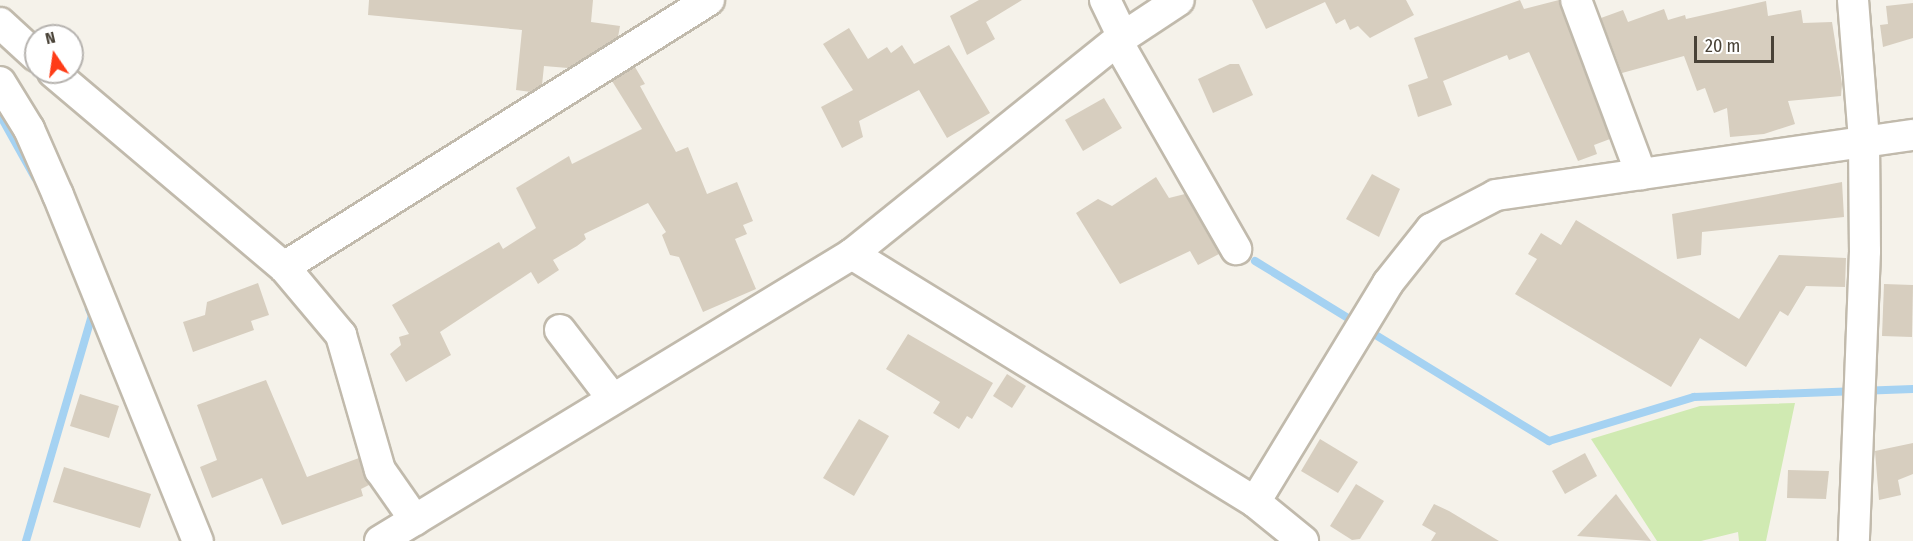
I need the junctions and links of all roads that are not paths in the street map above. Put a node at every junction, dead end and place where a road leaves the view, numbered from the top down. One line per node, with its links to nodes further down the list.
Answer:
1 (709, 0): 16 (street)
2 (1105, 0): 7 (street)
3 (1179, 0): 7 (street)
4 (1576, 0): 13 (street)
5 (1852, 0): 12 (street)
6 (0, 23): 8 (street)
7 (1120, 39): 14 (street); 15 (street)
8 (24, 46)
9 (0, 82): 21 (street)
10 (67, 84): 16 (street)
11 (1913, 135): 12 (street)
12 (1864, 140): 13 (street); 24 (street)
13 (1641, 174): 19 (street)
14 (1236, 249)
15 (852, 254): 18 (street); 19 (street)
16 (284, 267): 20 (street)
17 (560, 330): 18 (street)
18 (612, 398): 20 (street)
19 (1255, 502): 23 (street)
20 (414, 520): 22 (street)
21 (198, 541)
22 (380, 541)
23 (1302, 541)
24 (1854, 541)

